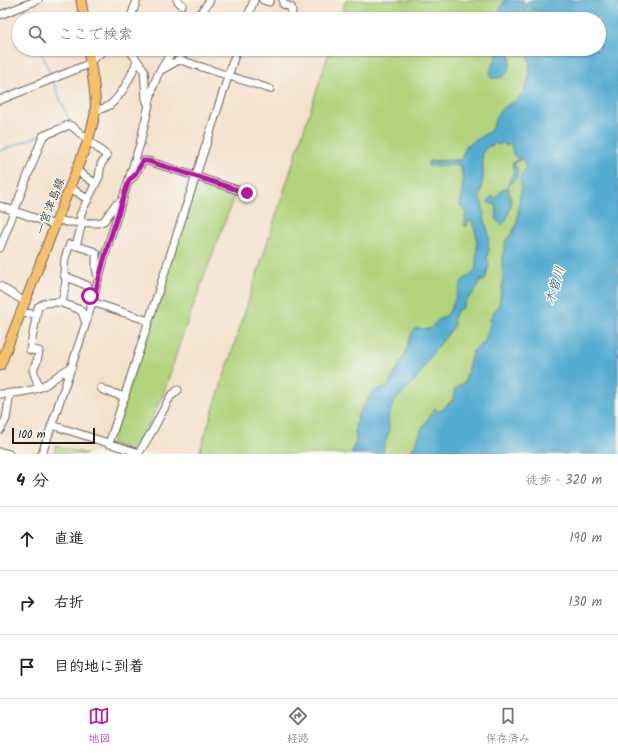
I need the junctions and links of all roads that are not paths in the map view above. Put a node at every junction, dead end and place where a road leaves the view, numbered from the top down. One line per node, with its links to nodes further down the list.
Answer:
1 (38, 0): 14 (street)
2 (81, 0): 9 (main road)
3 (137, 0): 10 (street)
4 (210, 0): 11 (street)
5 (254, 0): 12 (street)
6 (263, 0): 7 (street)
7 (270, 0)
8 (283, 0): 13 (street)
9 (83, 12)
10 (133, 12)
11 (202, 12)
12 (250, 12)
13 (292, 12)
14 (0, 15)
15 (89, 56): 21 (main road, 一宮津島線)
16 (97, 56): 21 (street)
17 (134, 56): 20 (street)
18 (169, 56): 22 (street)
19 (235, 56): 23 (street)
20 (137, 61): 26 (street); 27 (street)
21 (90, 62): 25 (street); 27 (main road, 一宮津島線)
22 (159, 71): 23 (street); 26 (street)
23 (229, 75): 24 (street); 30 (street)
24 (270, 89)
25 (0, 100)
26 (148, 106): 31 (street)
27 (95, 111): 28 (main road, 一宮津島線)
28 (88, 140): 29 (main road, 一宮津島線); 32 (street); 38 (street)
29 (76, 170): 32 (street); 33 (main road, 一宮津島線)
30 (196, 177): 31 (street); 34 (street); 51 (street)
31 (129, 180): 36 (street)
32 (96, 184): 35 (street)
33 (70, 186): 35 (street); 39 (main road, 一宮津島線)
34 (247, 193)
35 (84, 200): 40 (street)
36 (123, 200): 40 (street); 44 (street)
37 (0, 206): 38 (street)
38 (14, 211): 39 (street); 42 (street)
39 (56, 222): 40 (street); 47 (main road, 一宮津島線)
40 (82, 223): 41 (street)
41 (76, 246): 43 (street); 44 (street)
42 (0, 248)
43 (65, 276): 46 (street); 48 (street)
44 (98, 279): 46 (street)
45 (0, 286): 47 (street)
46 (92, 301): 51 (street); 52 (street)
47 (25, 302): 49 (main road, 一宮津島線)
48 (62, 303): 50 (street); 52 (street)
49 (20, 313): 50 (street); 53 (main road, 一宮津島線)
50 (36, 314): 55 (street)
51 (149, 321): 60 (street)
52 (86, 323): 54 (street)
53 (0, 366)
54 (72, 367): 55 (street); 61 (street)
55 (39, 387): 58 (street)
56 (101, 388): 60 (street)
57 (178, 390): 63 (street)
58 (10, 393): 59 (street); 62 (street)
59 (0, 394)
60 (125, 397): 63 (street)
61 (52, 424): 63 (street); 66 (street)
62 (0, 430)
63 (110, 444)
64 (0, 452): 65 (street)
65 (9, 454)
66 (42, 454)

